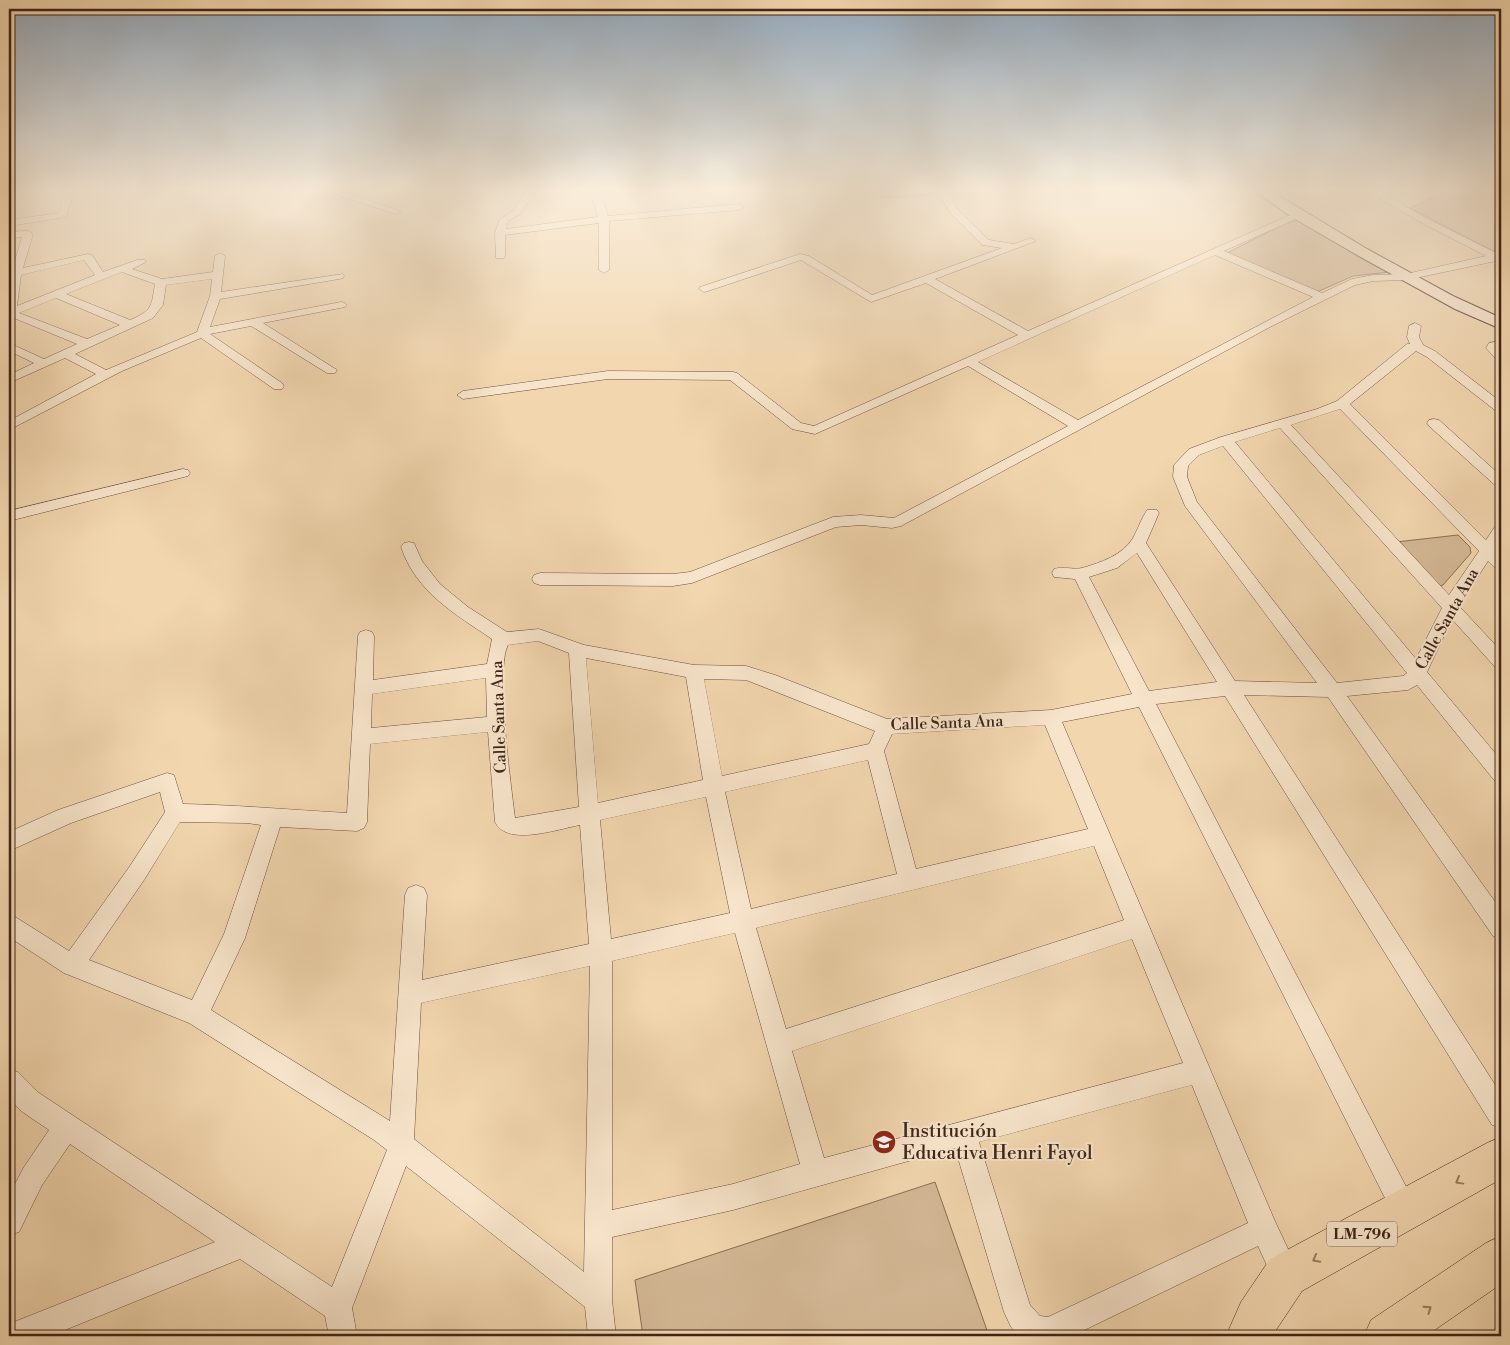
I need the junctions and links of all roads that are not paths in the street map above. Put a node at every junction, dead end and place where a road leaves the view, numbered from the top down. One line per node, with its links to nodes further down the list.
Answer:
1 (20, 254): 12 (street)
2 (604, 254): 11 (street)
3 (993, 254): 17 (street)
4 (1208, 254): 32 (street)
5 (1220, 254): 22 (street)
6 (1366, 254): 16 (main road)
7 (1499, 255): 16 (street)
8 (220, 256): 13 (street)
9 (141, 262): 10 (street)
10 (122, 269): 14 (street); 18 (street)
11 (604, 270)
12 (12, 275): 14 (street); 24 (street)
13 (218, 275): 18 (street); 21 (street)
14 (101, 276): 20 (street)
15 (339, 276): 21 (street)
16 (1406, 276): 22 (street); 25 (main road)
17 (925, 278): 19 (street); 32 (street)
18 (161, 282): 27 (street)
19 (704, 289)
20 (56, 294): 24 (street); 27 (street)
21 (215, 296): 31 (street)
22 (1322, 297): 51 (street)
23 (342, 306): 26 (street)
24 (9, 313): 33 (street)
25 (1482, 316): 28 (main road); 30 (street)
26 (253, 322): 31 (street); 41 (street)
27 (128, 324): 33 (street)
28 (1501, 324)
29 (1415, 326): 36 (street)
30 (1501, 329)
31 (202, 334): 42 (street); 44 (street)
32 (1030, 336): 40 (street)
33 (86, 343): 37 (street)
34 (1501, 344): 38 (street)
35 (9, 347): 39 (street)
36 (1418, 347): 46 (street); 47 (street)
37 (64, 353): 39 (street); 42 (street)
38 (1501, 357)
39 (44, 362): 43 (street)
40 (970, 362): 45 (street); 51 (street)
41 (331, 370)
42 (105, 374): 50 (street)
43 (9, 378)
44 (278, 386)
45 (463, 395)
46 (1342, 404): 49 (street); 60 (street)
47 (1501, 408)
48 (1434, 423): 54 (street)
49 (1283, 424): 52 (street); 63 (street)
50 (9, 426)
51 (1078, 426): 62 (street)
52 (1226, 440): 70 (street); 73 (street)
53 (183, 473): 56 (street)
54 (1501, 483)
55 (1152, 513): 58 (street)
56 (9, 516)
57 (1501, 529): 60 (street, Calle Santa Ana)
58 (1138, 543): 72 (street); 74 (street)
59 (409, 548): 65 (street)
60 (1487, 549): 61 (street); 63 (street, Calle Santa Ana)
61 (1501, 564)
62 (540, 580)
63 (1450, 608): 67 (street); 70 (street, Calle Santa Ana)
64 (366, 636): 71 (street)
65 (504, 639): 66 (street, Calle Santa Ana); 68 (street, Calle Santa Ana)
66 (577, 649): 69 (street, Calle Santa Ana); 83 (street)
67 (1501, 662)
68 (495, 670): 71 (street); 76 (street, Calle Santa Ana)
69 (694, 672): 77 (street, Calle Santa Ana); 81 (street)
70 (1418, 672): 73 (street, Calle Santa Ana); 80 (street)
71 (364, 688): 78 (street)
72 (1229, 688): 73 (street, Calle Santa Ana); 74 (street, Calle Santa Ana); 100 (street)
73 (1333, 690): 92 (street)
74 (1143, 699): 75 (street, Calle Santa Ana); 106 (street)
75 (1051, 717): 77 (street, Calle Santa Ana); 85 (street)
76 (496, 724): 78 (street); 83 (street, Calle Santa Ana)
77 (886, 727): 79 (street)
78 (361, 737): 84 (street)
79 (874, 751): 81 (street); 87 (street)
80 (1501, 774)
81 (714, 788): 83 (street); 89 (street)
82 (175, 813): 84 (street); 86 (street); 94 (street)
83 (589, 814): 93 (street)
84 (273, 818): 96 (street)
85 (1101, 835): 87 (street); 91 (street)
86 (9, 842)
87 (909, 881): 89 (street)
88 (416, 895): 95 (street)
89 (743, 920): 93 (street); 97 (street)
90 (9, 924): 94 (street)
91 (1138, 926): 97 (street); 98 (street)
92 (1501, 928)
93 (601, 951): 95 (street); 108 (street)
94 (72, 965): 96 (street)
95 (410, 994): 103 (street)
96 (197, 1014): 103 (street)
97 (779, 1043): 105 (street)
98 (1198, 1071): 102 (street); 109 (street)
99 (9, 1081): 101 (street)
100 (1501, 1116)
101 (67, 1126): 107 (street); 110 (street)
102 (964, 1134): 105 (street); 109 (street)
103 (401, 1146): 113 (street); 114 (street)
104 (1501, 1157): 106 (main road, LM-796, one-way to 106)
105 (815, 1173): 108 (street)
106 (1405, 1211): 112 (main road, LM-796, one-way to 112)
107 (9, 1222)
108 (598, 1228): 113 (street)
109 (1264, 1229): 112 (street)
110 (243, 1244): 114 (street); 115 (street)
111 (1501, 1258): 119 (main road, one-way to 111)
112 (1286, 1275): 118 (main road, LM-796)
113 (598, 1300): 117 (street)
114 (338, 1308): 116 (street)
115 (15, 1336)
116 (343, 1336)
117 (602, 1336)
118 (1249, 1336)
119 (1388, 1336)

